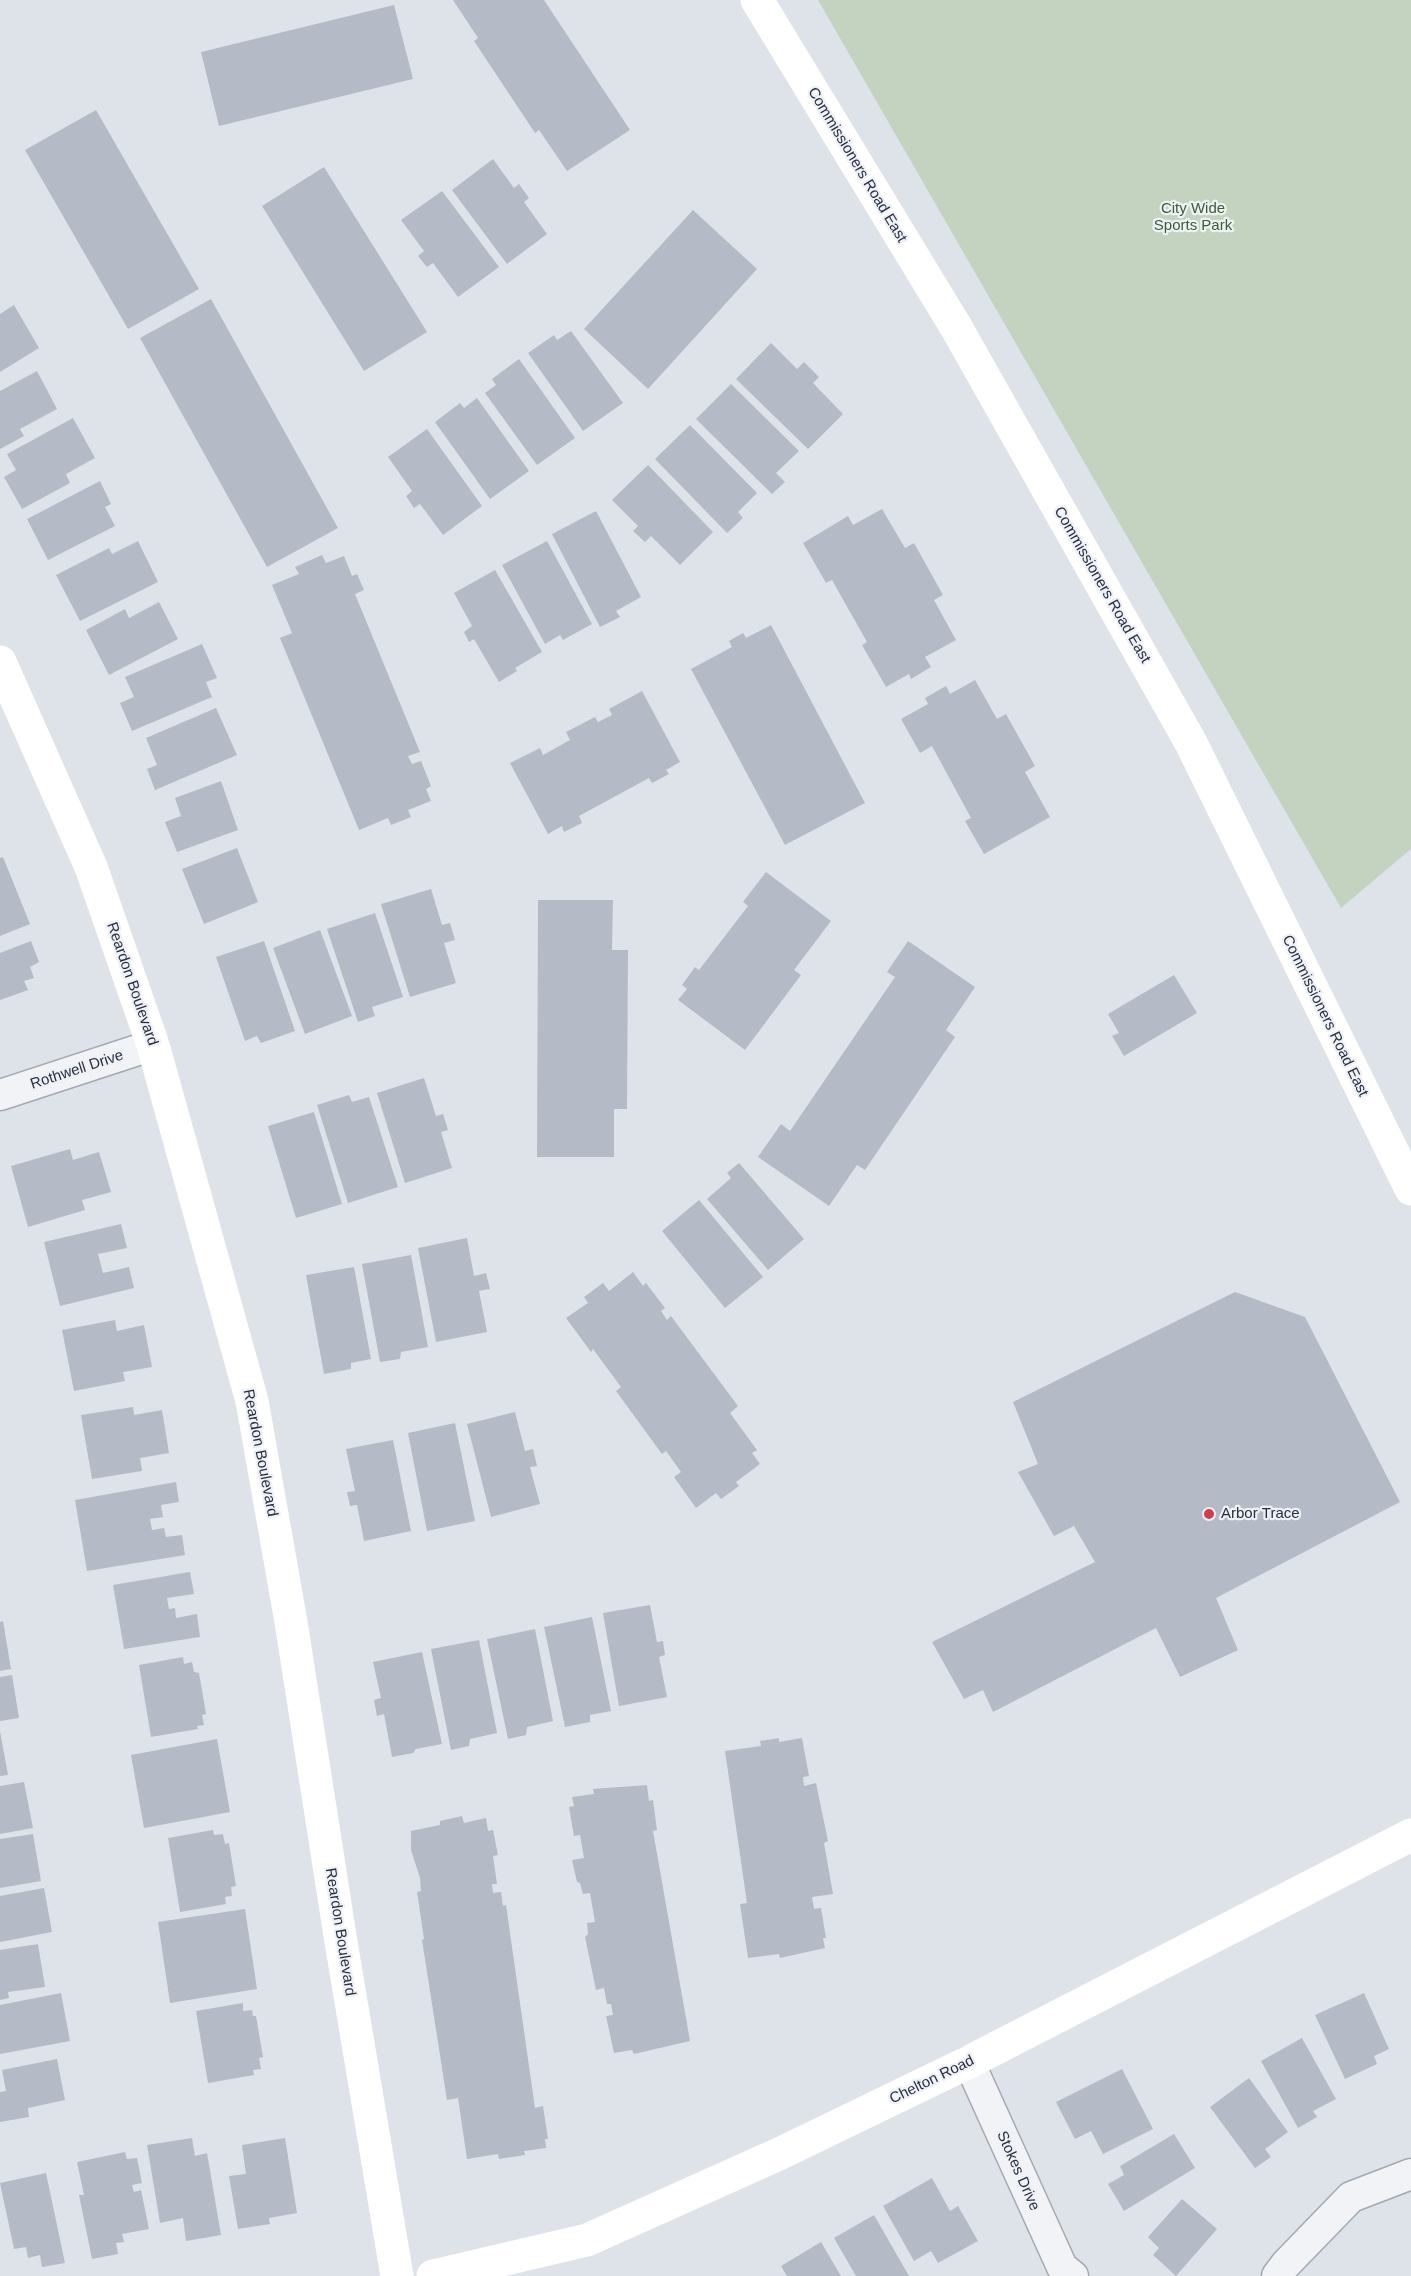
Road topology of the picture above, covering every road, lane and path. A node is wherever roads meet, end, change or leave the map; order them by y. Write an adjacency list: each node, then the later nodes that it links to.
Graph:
1 (757, 0): 5 (street, Commissioners Road East)
2 (0, 662): 3 (street, Reardon Boulevard)
3 (153, 1046): 4 (street, Rothwell Drive); 10 (street, Reardon Boulevard)
4 (0, 1095)
5 (1411, 1189)
6 (1411, 1835): 7 (street, Chelton Road)
7 (969, 2062): 9 (street, Stokes Drive); 11 (street, Chelton Road)
8 (1411, 2174): 12 (street)
9 (1062, 2273)
10 (397, 2276)
11 (433, 2276)
12 (1277, 2276)

